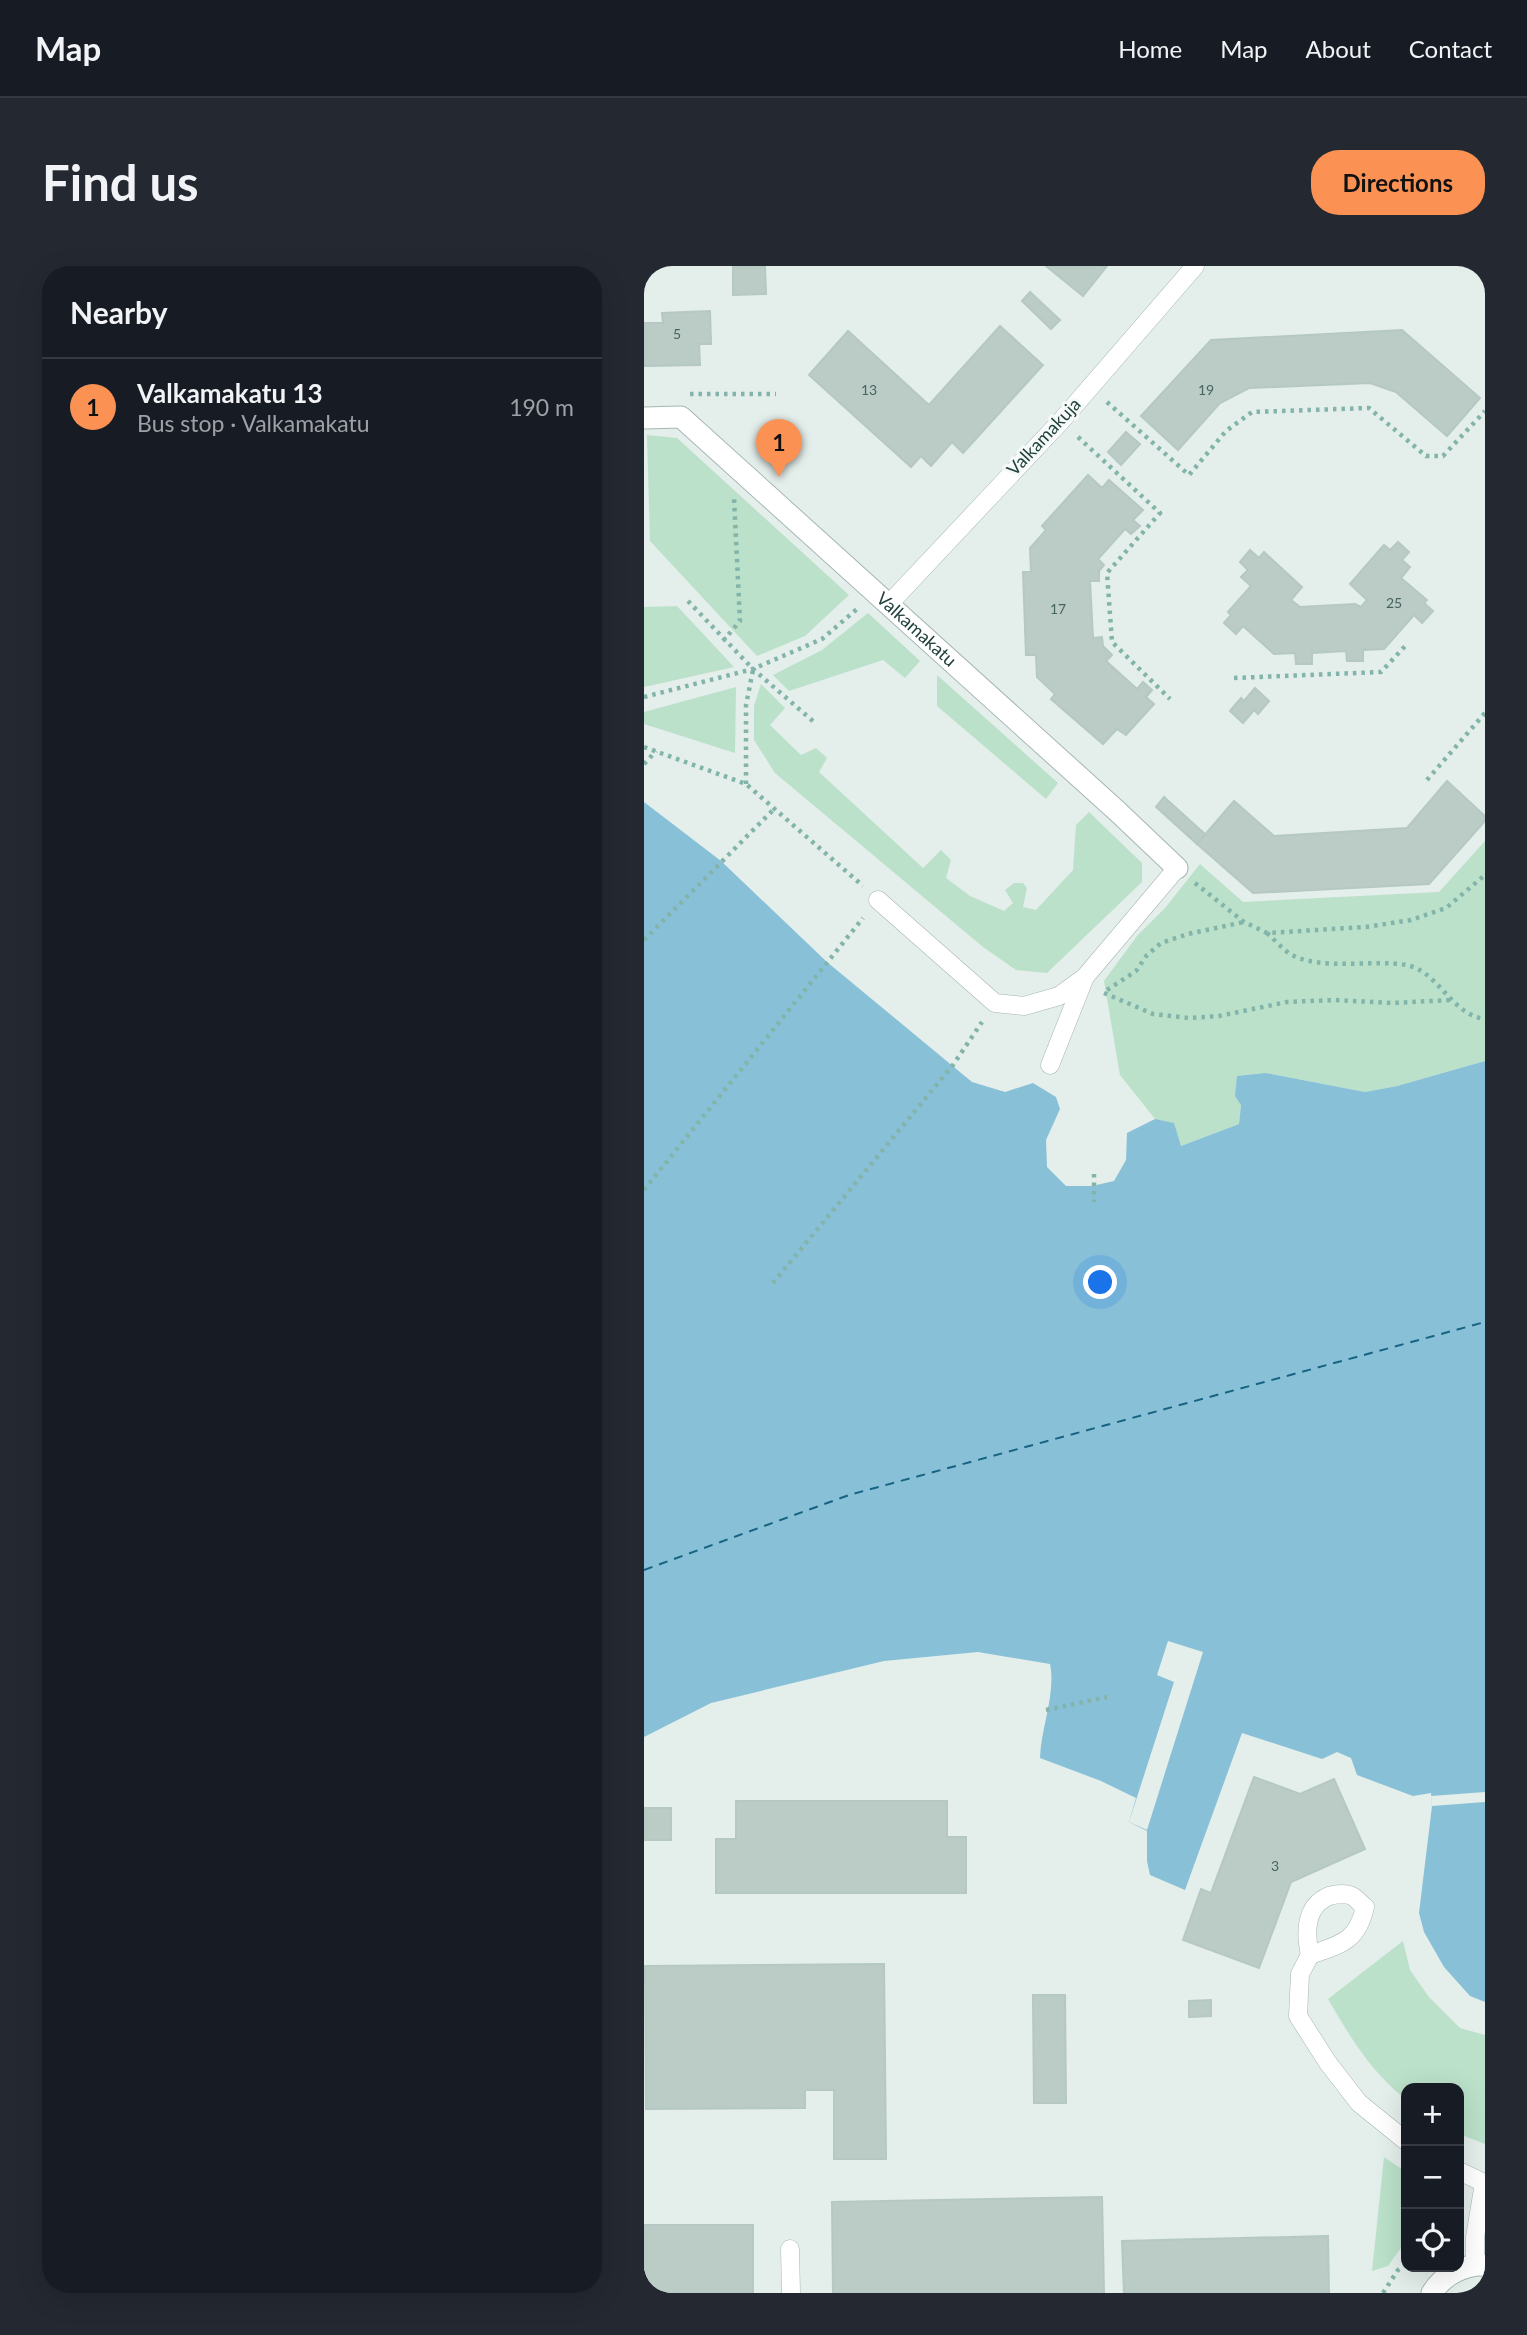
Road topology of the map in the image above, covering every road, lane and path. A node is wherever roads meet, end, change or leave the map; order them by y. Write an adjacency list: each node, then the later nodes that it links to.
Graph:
1 (1195, 266): 2 (lane, Valkamakuja)
2 (1091, 387): 5 (path); 7 (lane, Valkamakuja)
3 (687, 394): 4 (path)
4 (776, 394)
5 (1485, 411)
6 (644, 418): 8 (street, Valkamakatu)
7 (1061, 421): 9 (lane, Valkamakuja); 16 (path)
8 (732, 463): 9 (street, Valkamakatu); 11 (path)
9 (882, 598): 13 (path); 25 (street, Valkamakatu)
10 (688, 601): 11 (path)
11 (723, 641): 13 (path)
12 (1407, 644): 14 (path)
13 (753, 669): 15 (path); 18 (path); 23 (path)
14 (1234, 678)
15 (644, 696)
16 (1170, 699)
17 (1485, 713): 22 (path)
18 (814, 722)
19 (644, 747): 20 (path)
20 (657, 751): 21 (path); 23 (path)
21 (644, 764)
22 (1427, 780)
23 (746, 784): 24 (path)
24 (774, 808): 27 (path); 30 (path)
25 (1177, 868): 28 (path); 31 (lane)
26 (1485, 875): 29 (path)
27 (878, 900): 33 (lane); 37 (path)
28 (1244, 922): 29 (path); 32 (path)
29 (1267, 933): 32 (path)
30 (644, 940)
31 (1085, 977): 33 (lane); 35 (lane)
32 (1451, 1000): 34 (path)
33 (995, 1003): 39 (path)
34 (1485, 1019)
35 (1050, 1065)
36 (1094, 1174): 38 (path)
37 (644, 1190)
38 (1094, 1202)
39 (772, 1283)
40 (1107, 1697): 41 (path)
41 (1046, 1710)
42 (1310, 1955): 43 (lane)
43 (1401, 2137)
44 (1464, 2173): 46 (lane)
45 (790, 2249): 48 (lane)
46 (1480, 2265): 50 (street)
47 (1401, 2268): 49 (path)
48 (791, 2293)
49 (1383, 2293)
50 (1432, 2293)

